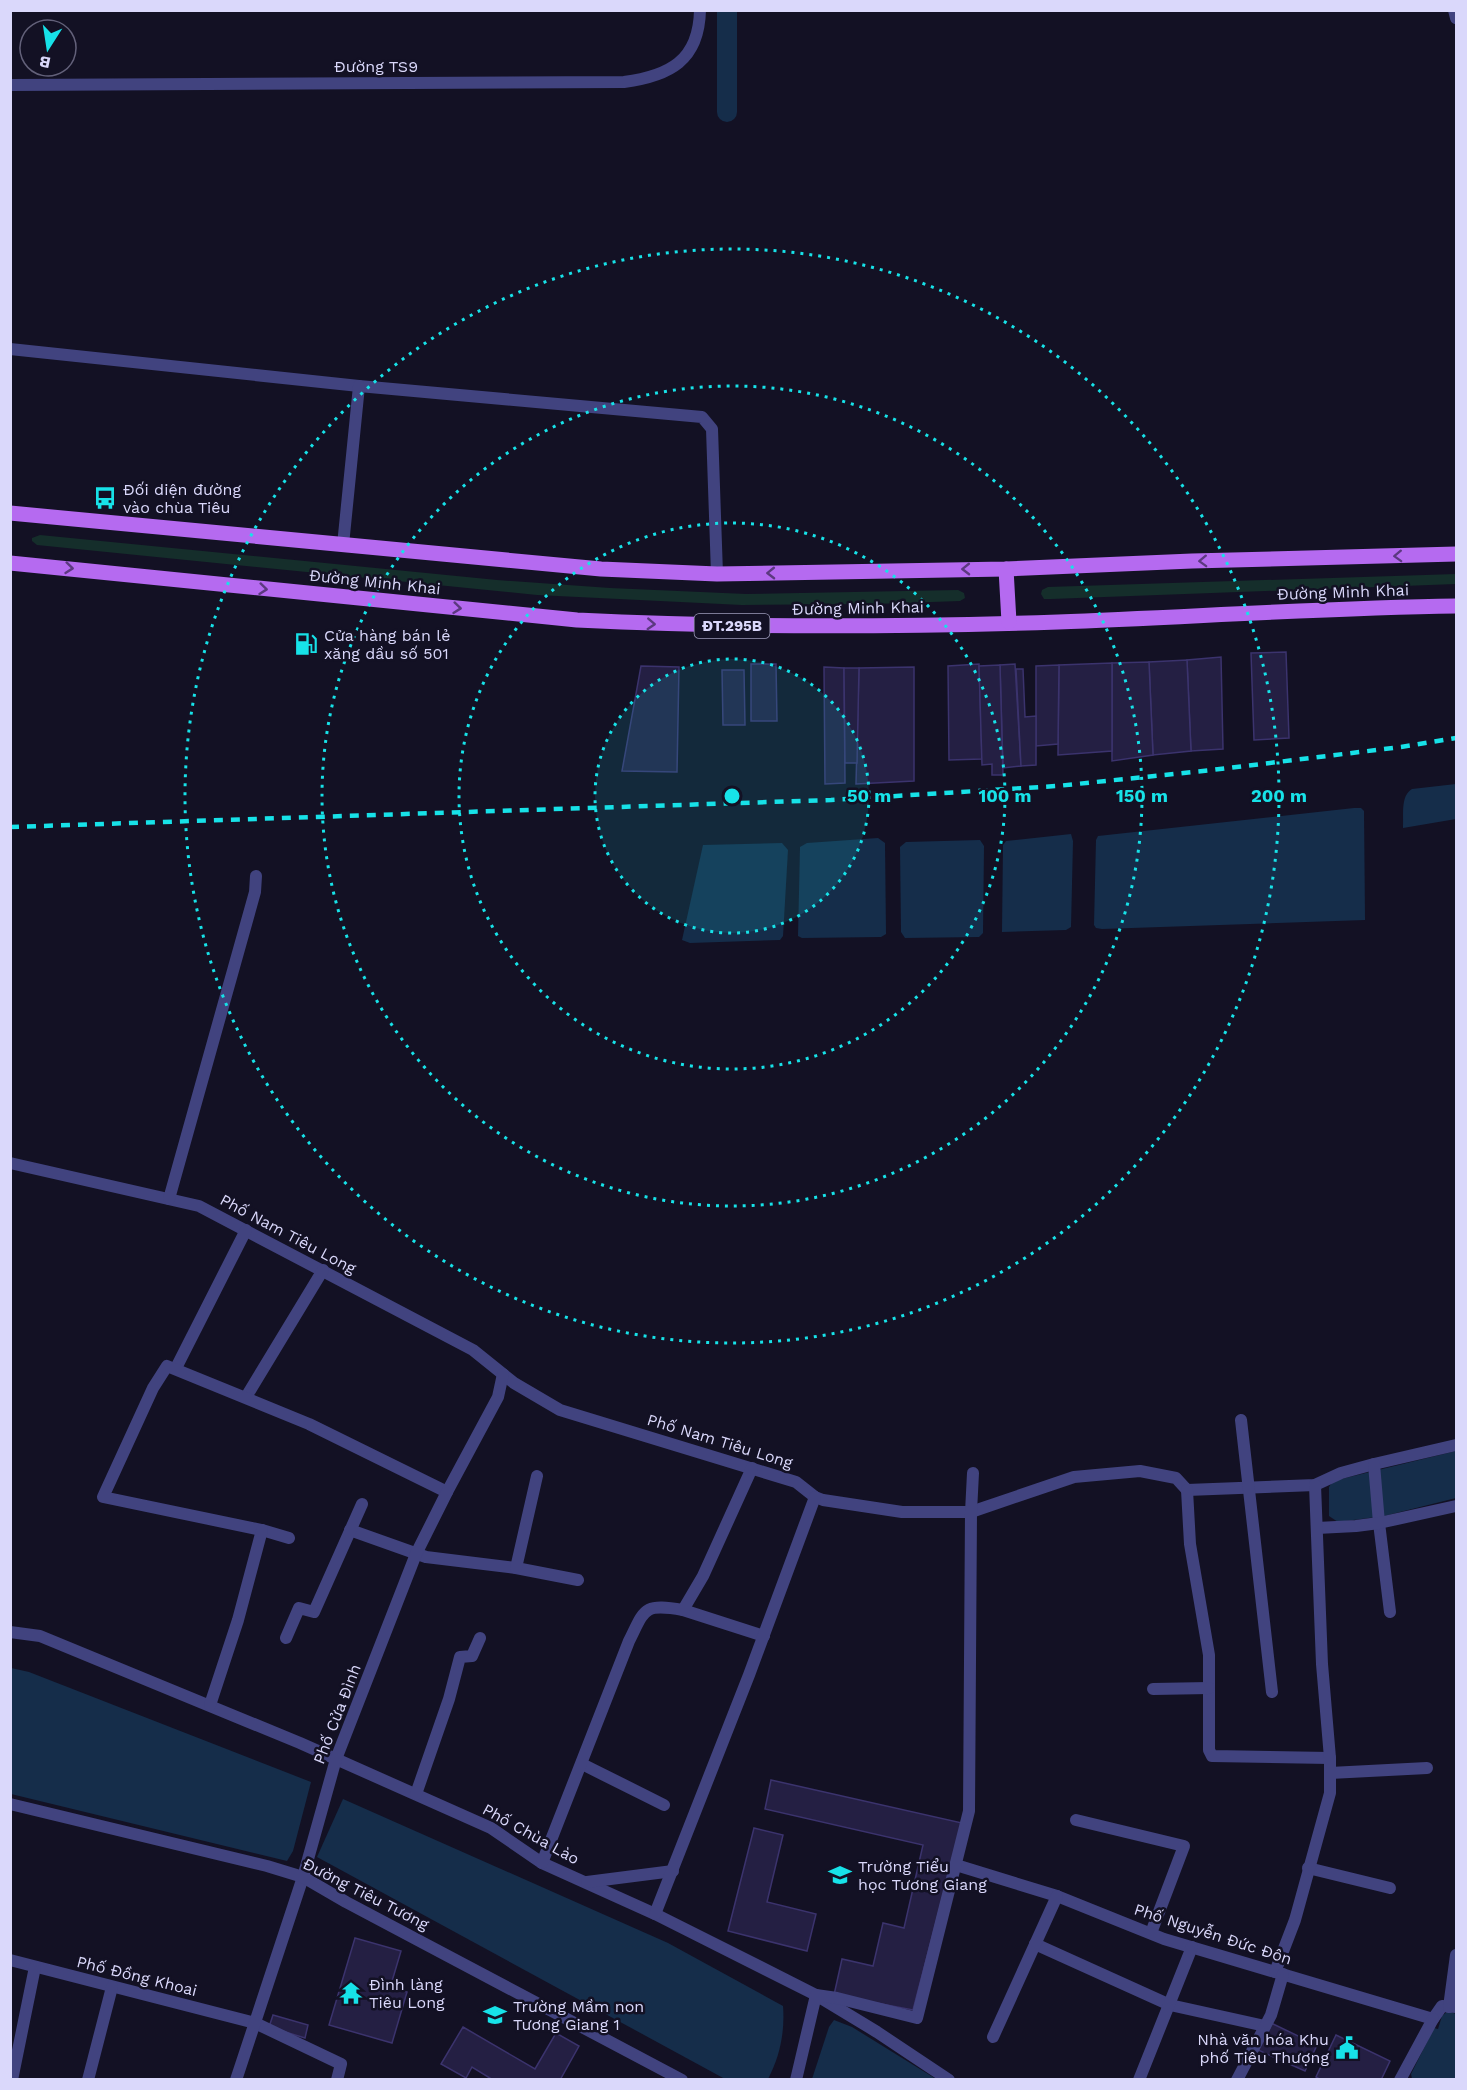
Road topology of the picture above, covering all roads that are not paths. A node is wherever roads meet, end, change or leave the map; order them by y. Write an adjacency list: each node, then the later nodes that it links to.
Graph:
1 (700, 10): 4 (street, Đường TS9)
2 (1454, 10): 3 (street)
3 (1456, 18)
4 (10, 85)
5 (10, 349): 6 (street)
6 (359, 386): 8 (street); 12 (street)
7 (10, 513): 8 (main road, Đường Minh Khai)
8 (343, 545): 12 (main road, Đường Minh Khai)
9 (1456, 554): 11 (main road, Đường Minh Khai, one-way to 11)
10 (10, 563): 14 (main road, Đường Minh Khai / ĐT.295B, one-way to 14)
11 (1006, 569): 12 (main road, Đường Minh Khai, one-way to 12); 14 (main road)
12 (717, 574)
13 (1456, 606): 14 (main road, Đường Minh Khai / ĐT.295B)
14 (1009, 622)
15 (256, 876): 17 (street)
16 (10, 1163): 17 (street, Phố Nam Tiêu Long)
17 (169, 1199): 18 (street, Phố Nam Tiêu Long)
18 (246, 1230): 19 (street, Phố Nam Tiêu Long); 20 (street)
19 (323, 1270): 21 (street, Phố Nam Tiêu Long); 22 (street)
20 (176, 1368): 22 (street); 39 (street)
21 (503, 1374): 26 (street, Phố Nam Tiêu Long); 32 (street, Phố Cửa Đình)
22 (246, 1397): 32 (street)
23 (1241, 1420): 30 (street)
24 (1456, 1445): 25 (street)
25 (1374, 1467): 29 (street); 37 (street)
26 (752, 1468): 33 (street, Phố Nam Tiêu Long); 45 (street)
27 (973, 1473): 36 (street)
28 (537, 1476): 43 (street)
29 (1316, 1485): 30 (street); 38 (street)
30 (1249, 1488): 31 (street); 53 (street)
31 (1187, 1490): 36 (street, Phố Nam Tiêu Long); 51 (street)
32 (447, 1492): 42 (street, Phố Cửa Đình)
33 (815, 1497): 36 (street, Phố Nam Tiêu Long); 48 (street)
34 (362, 1503): 40 (street)
35 (1456, 1506): 37 (street)
36 (971, 1512): 65 (street)
37 (1379, 1523): 38 (street); 46 (street)
38 (1317, 1527): 55 (street)
39 (262, 1530): 41 (street); 54 (street)
40 (350, 1530): 42 (street); 49 (street)
41 (289, 1538)
42 (416, 1554): 43 (street); 56 (street, Phố Cửa Đình)
43 (516, 1568): 44 (street)
44 (578, 1581)
45 (683, 1610): 48 (street); 57 (street)
46 (1390, 1612)
47 (10, 1632): 54 (street, Phố Chùa Lào)
48 (764, 1636): 67 (street)
49 (286, 1638)
50 (480, 1638): 60 (street)
51 (1209, 1688): 52 (street); 55 (street)
52 (1153, 1689)
53 (1272, 1692)
54 (210, 1705): 56 (street, Phố Chùa Lào)
55 (1330, 1758): 59 (street)
56 (336, 1759): 60 (street, Phố Chùa Lào); 68 (street, Phố Cửa Đình)
57 (582, 1764): 62 (street); 64 (street)
58 (1427, 1768): 59 (street)
59 (1330, 1773): 66 (street)
60 (416, 1794): 64 (street, Phố Chùa Lào)
61 (10, 1804): 68 (street, Đường Tiêu Tương)
62 (664, 1805)
63 (1076, 1820): 73 (street)
64 (542, 1863): 69 (street, Phố Chùa Lào)
65 (956, 1865): 71 (street, Phố Nguyễn Đức Đôn); 81 (street)
66 (1308, 1868): 70 (street); 79 (street)
67 (673, 1871): 69 (street); 72 (street)
68 (303, 1877): 85 (street, Phố Cửa Đình); 92 (street, Đường Tiêu Tương)
69 (586, 1882): 72 (street, Phố Chùa Lào)
70 (1390, 1888)
71 (1056, 1896): 73 (street, Phố Nguyễn Đức Đôn); 74 (street)
72 (655, 1914): 81 (street, Phố Chùa Lào)
73 (1151, 1933): 75 (street, Phố Nguyễn Đức Đôn)
74 (1035, 1944): 82 (street); 87 (street)
75 (1192, 1947): 79 (street, Phố Nguyễn Đức Đôn); 82 (street)
76 (1456, 1955): 83 (street)
77 (10, 1960): 78 (street, Phố Đồng Khoai)
78 (35, 1967): 80 (street, Phố Đồng Khoai); 88 (street)
79 (1279, 1973): 84 (street, Phố Nguyễn Đức Đôn); 86 (street)
80 (112, 1987): 85 (street, Phố Đồng Khoai); 89 (street)
81 (816, 1995): 93 (street); 94 (street, Phố Chùa Lào)
82 (1170, 2005): 86 (street); 95 (street)
83 (1453, 2007): 84 (street)
84 (1433, 2019): 97 (street)
85 (255, 2023): 90 (street, Phố Cửa Đình); 91 (street, Phố Đồng Khoai)
86 (1265, 2026): 96 (street)
87 (993, 2037)
88 (12, 2079)
89 (88, 2079)
90 (236, 2079)
91 (337, 2079)
92 (682, 2079)
93 (796, 2079)
94 (949, 2079)
95 (1139, 2079)
96 (1237, 2079)
97 (1400, 2079)

